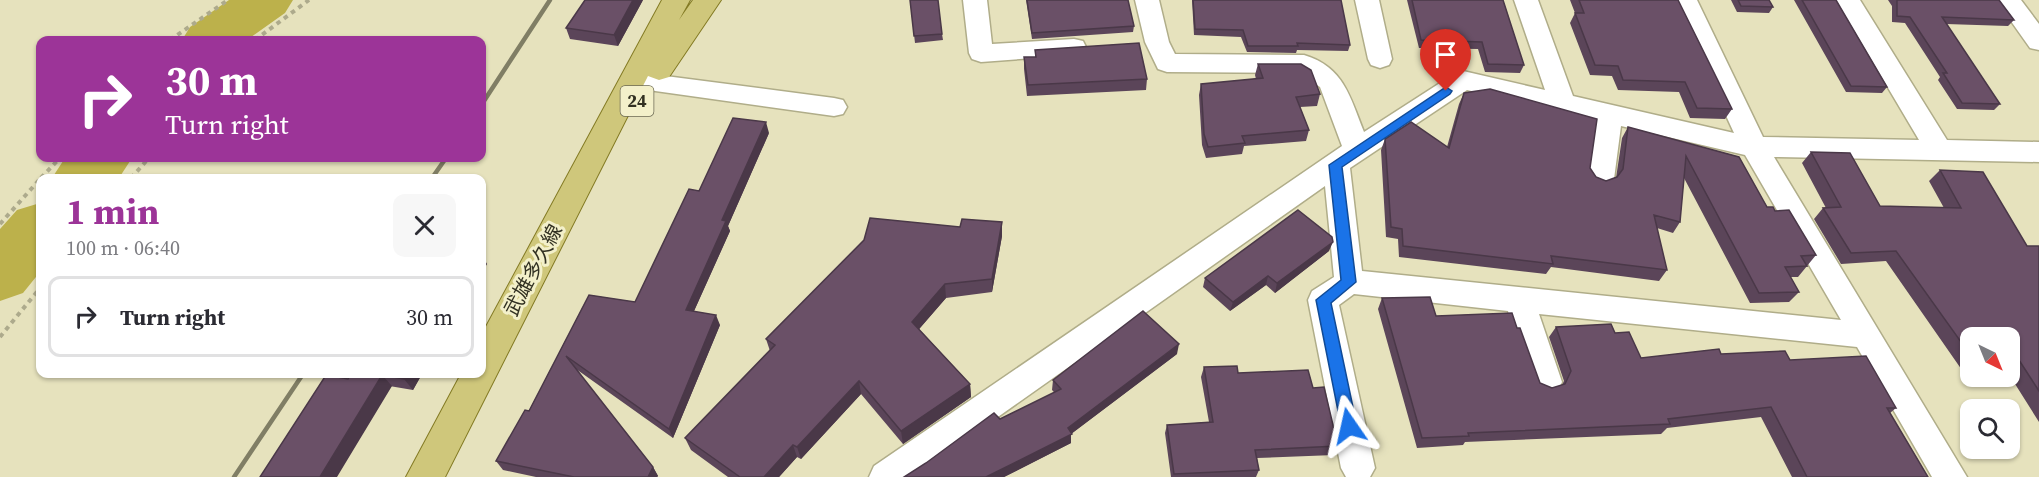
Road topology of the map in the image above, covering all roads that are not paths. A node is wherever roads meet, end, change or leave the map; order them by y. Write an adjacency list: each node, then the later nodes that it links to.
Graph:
1 (676, 0): 22 (main road, 武雄多久線 / 24)
2 (706, 0): 13 (main road, 武雄多久線 / 24)
3 (975, 0): 11 (street)
4 (1147, 0): 20 (street)
5 (1367, 0): 12 (street)
6 (1526, 0): 14 (street)
7 (1686, 0): 17 (street)
8 (1848, 0): 18 (street)
9 (2008, 0): 10 (street)
10 (2039, 42)
11 (1099, 46)
12 (1380, 59)
13 (650, 83): 15 (street); 22 (main road, 武雄多久線 / 24)
14 (1562, 102): 16 (street); 20 (street)
15 (834, 107)
16 (1610, 114): 17 (street); 21 (street)
17 (1754, 147): 18 (street); 25 (street)
18 (1940, 152): 19 (street)
19 (2039, 152)
20 (1346, 157): 23 (street); 31 (street)
21 (1600, 179)
22 (568, 203): 26 (main road, 武雄多久線 / 24)
23 (1349, 282): 24 (street); 29 (street)
24 (1520, 300): 25 (street); 28 (street)
25 (1864, 334): 32 (street)
26 (486, 360)
27 (477, 378): 30 (main road)
28 (1546, 382)
29 (1358, 468)
30 (425, 477)
31 (886, 477)
32 (1950, 477)

